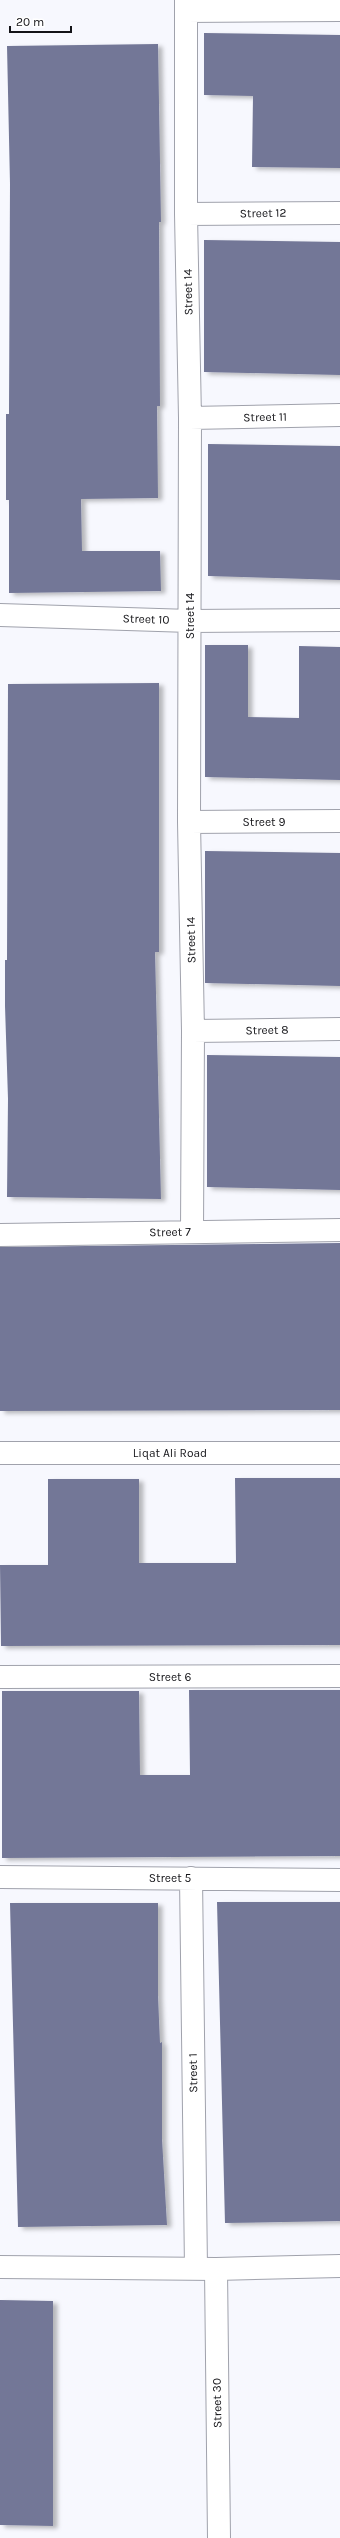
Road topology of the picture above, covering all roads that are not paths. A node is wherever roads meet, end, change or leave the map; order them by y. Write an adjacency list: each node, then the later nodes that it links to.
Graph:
1 (186, 5): 2 (street); 4 (street, Street 14)
2 (340, 10)
3 (340, 212): 4 (street, Street 12)
4 (186, 214): 6 (street, Street 14)
5 (340, 415): 6 (street, Street 11)
6 (190, 418): 9 (street, Street 14)
7 (0, 615): 9 (street, Street 10)
8 (340, 620): 9 (street, Street 10)
9 (190, 621): 11 (street, Street 14)
10 (340, 821): 11 (street, Street 9)
11 (189, 822): 13 (street, Street 14)
12 (340, 1029): 13 (street, Street 8)
13 (193, 1031): 15 (street, Street 14)
14 (340, 1230): 15 (street, Street 7)
15 (192, 1232): 16 (street, Street 7)
16 (0, 1235)
17 (0, 1453): 18 (street, Liqat Ali Road)
18 (340, 1453)
19 (340, 1676): 20 (street, Street 6)
20 (0, 1677)
21 (0, 1877): 22 (street, Street 5)
22 (191, 1878): 23 (street, Street 5); 26 (street, Street 1)
23 (340, 1880)
24 (340, 2266): 26 (street)
25 (0, 2267): 26 (street)
26 (206, 2268): 27 (street, Street 30)
27 (219, 2538)

